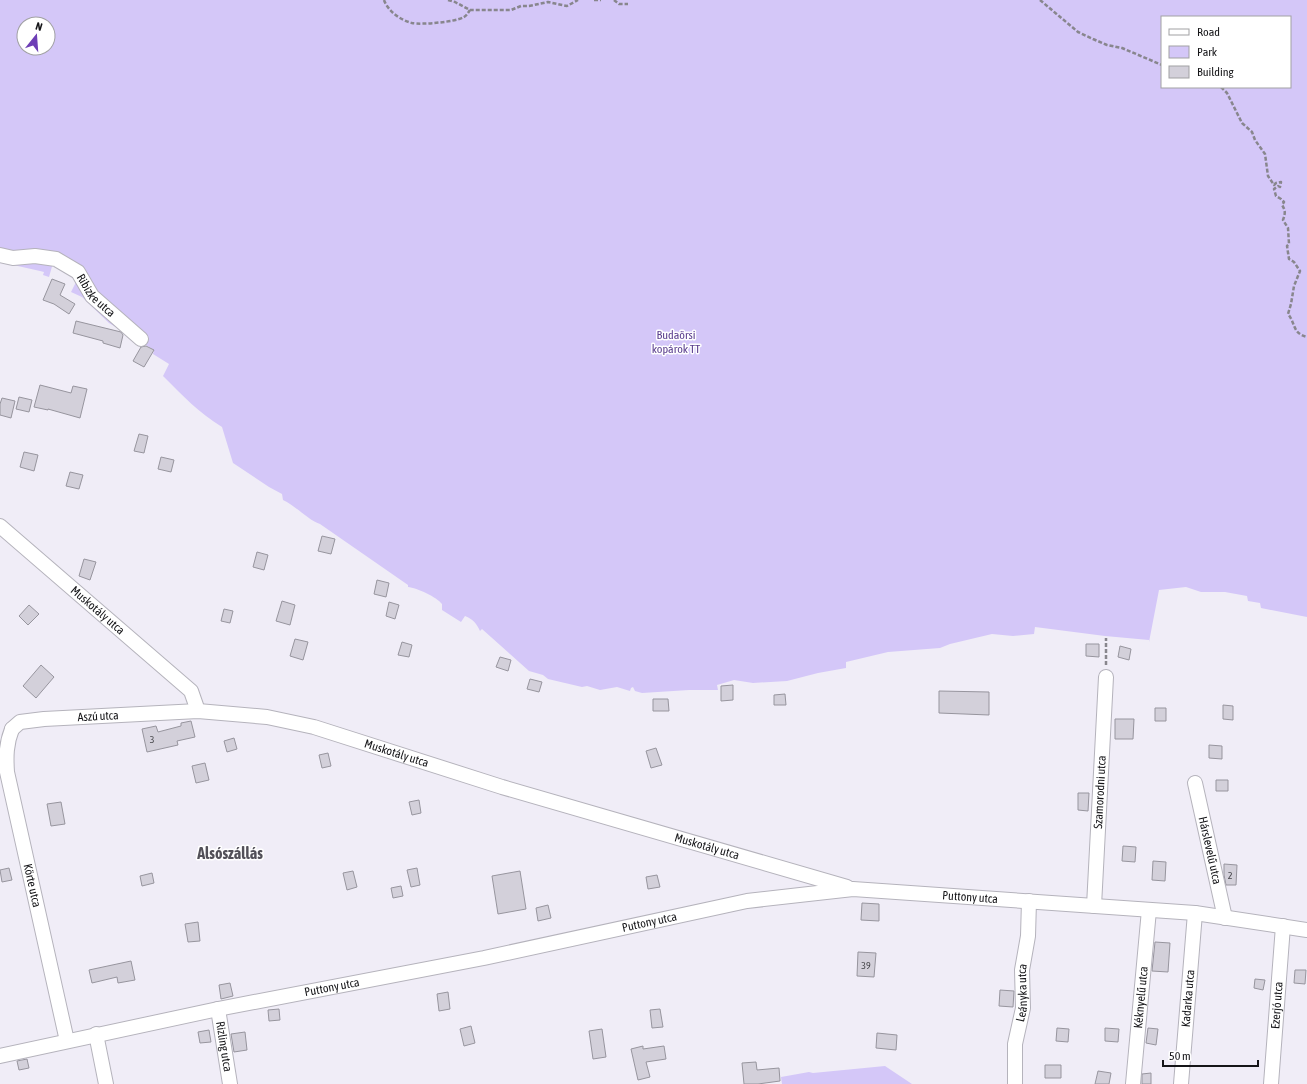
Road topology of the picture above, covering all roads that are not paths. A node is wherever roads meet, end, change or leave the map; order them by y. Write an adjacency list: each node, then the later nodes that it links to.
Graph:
1 (0, 255): 2 (street, Ribizke utca)
2 (141, 339)
3 (0, 526): 5 (street, Muskotály utca)
4 (1106, 677): 10 (street, Szamorodni utca)
5 (198, 711): 6 (street, Aszú utca); 8 (street, Muskotály utca)
6 (6, 728): 18 (street, Körte utca)
7 (1195, 784): 13 (street, Hárslevelű utca)
8 (853, 889): 9 (street, Puttony utca); 16 (street, Puttony utca)
9 (1029, 902): 10 (street, Puttony utca); 22 (street, Leányka utca)
10 (1094, 906): 11 (street, Puttony utca)
11 (1149, 910): 12 (street, Puttony utca); 23 (street, Kéknyelű utca)
12 (1195, 913): 13 (street, Puttony utca); 24 (street, Kadarka utca)
13 (1224, 918): 14 (street, Puttony utca)
14 (1282, 926): 15 (street, Puttony utca); 25 (street, Ezerjó utca)
15 (1307, 930)
16 (218, 1009): 17 (street, Puttony utca); 21 (street, Rizling utca)
17 (96, 1034): 18 (street, Puttony utca); 20 (street)
18 (67, 1041): 19 (street, Puttony utca)
19 (0, 1056)
20 (106, 1084)
21 (230, 1084)
22 (1015, 1084)
23 (1133, 1084)
24 (1181, 1084)
25 (1271, 1084)

